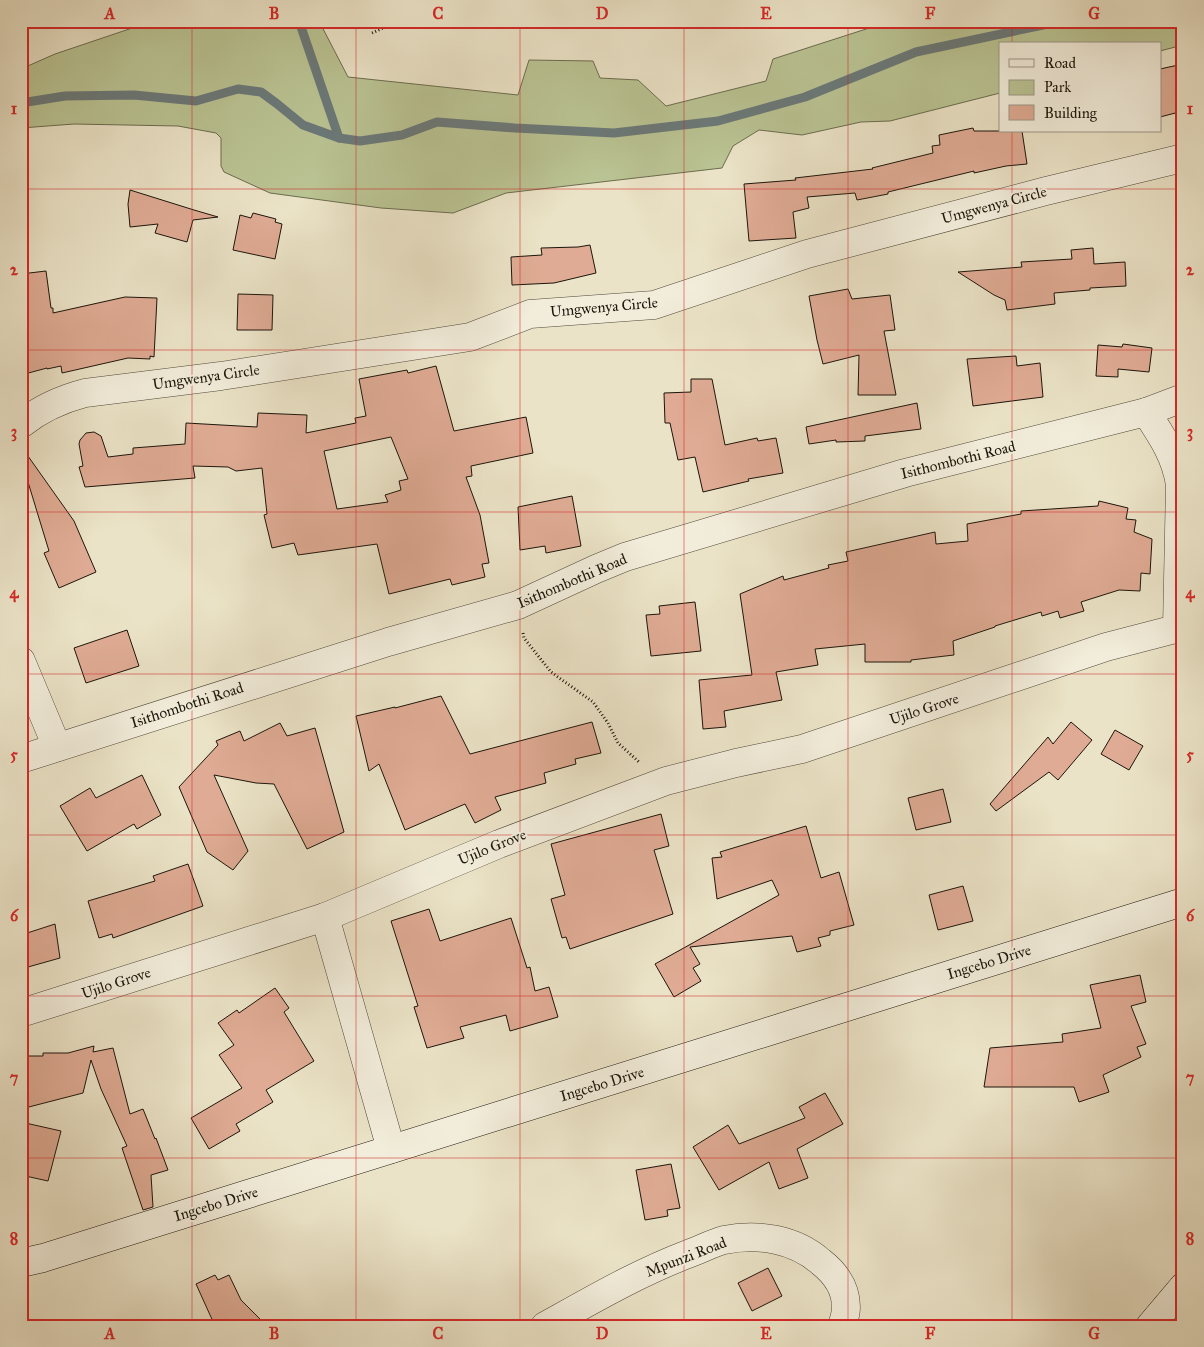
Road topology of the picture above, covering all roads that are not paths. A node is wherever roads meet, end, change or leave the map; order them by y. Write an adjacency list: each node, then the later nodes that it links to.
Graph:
1 (1183, 158): 4 (street, Umgwenya Circle)
2 (1183, 398): 3 (street, Isithombothi Road)
3 (1146, 412): 5 (street); 7 (street, Isithombothi Road)
4 (21, 424)
5 (1180, 627): 10 (street, Ujilo Grove)
6 (21, 661): 7 (street)
7 (57, 747): 8 (street, Isithombothi Road)
8 (21, 759)
9 (1183, 902): 12 (street, Ingcebo Drive)
10 (325, 917): 11 (street, Ujilo Grove); 12 (street)
11 (21, 1013)
12 (391, 1149): 13 (street, Ingcebo Drive)
13 (21, 1263)
14 (1183, 1287): 17 (street)
15 (545, 1326): 16 (street, Mpunzi Road)
16 (842, 1326)
17 (1150, 1326)

